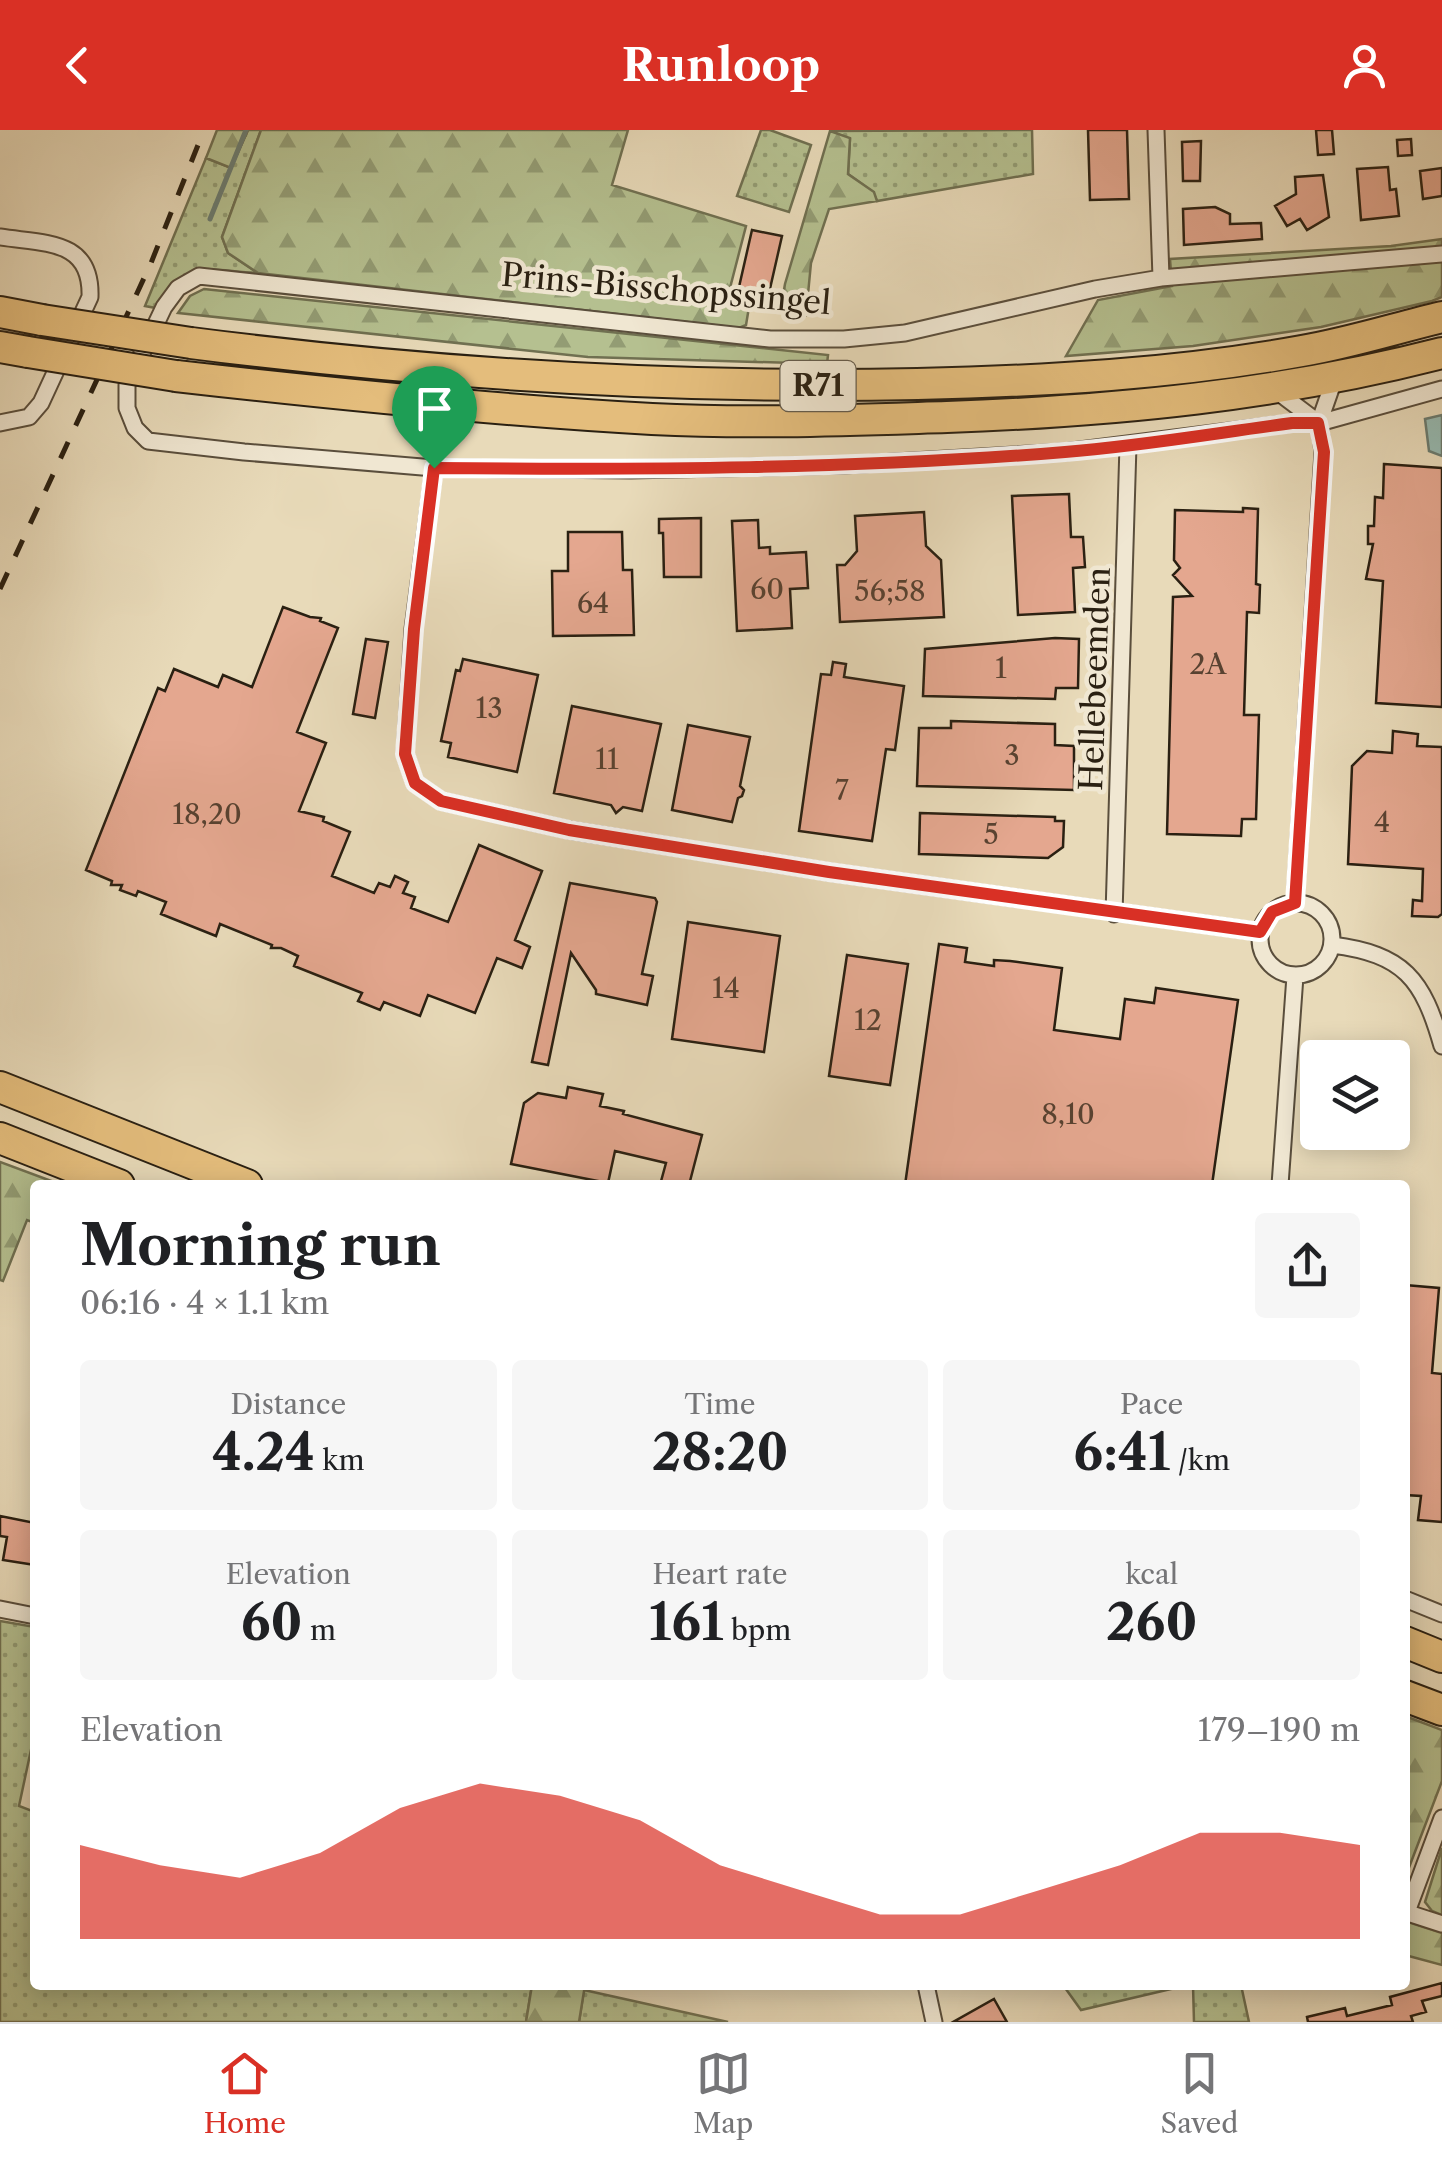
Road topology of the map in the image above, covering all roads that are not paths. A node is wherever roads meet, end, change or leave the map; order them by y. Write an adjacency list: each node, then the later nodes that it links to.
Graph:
1 (1156, 130): 4 (street)
2 (0, 236): 13 (street)
3 (1442, 254): 4 (street, Prins-Bisschopssingel)
4 (1161, 278): 15 (street, Prins-Bisschopssingel)
5 (0, 312): 6 (highway, R71, bridge)
6 (1442, 317)
7 (14, 350): 10 (highway, R71, bridge)
8 (1442, 353): 9 (highway, R71)
9 (1334, 380): 10 (highway, R71); 12 (street)
10 (1274, 389): 12 (street)
11 (1442, 389): 12 (street, Prins-Bisschopssingel)
12 (1318, 423): 14 (street, Prins-Bisschopssingel); 16 (street)
13 (0, 424)
14 (1128, 445): 15 (street, Prins-Bisschopssingel); 17 (street, Hellebeemden)
15 (434, 468): 17 (street)
16 (1295, 903): 18 (street); 19 (street)
17 (1114, 914): 18 (street)
18 (1260, 932): 20 (street)
19 (1332, 945): 20 (street); 21 (street)
20 (1295, 976): 26 (street)
21 (1442, 1046)
22 (0, 1088): 25 (highway)
23 (0, 1138): 24 (highway)
24 (106, 1180)
25 (234, 1180)
26 (1280, 1180)
27 (1410, 1601): 29 (street)
28 (0, 1609): 30 (street)
29 (1442, 1614)
30 (30, 1615)
31 (1410, 1644): 32 (highway)
32 (1442, 1656)
33 (1410, 1698): 34 (highway)
34 (1442, 1710)
35 (1442, 1818): 36 (street)
36 (1410, 1902)
37 (1410, 1913): 38 (street)
38 (1442, 1924)
39 (927, 1990): 40 (street)
40 (934, 2022)

